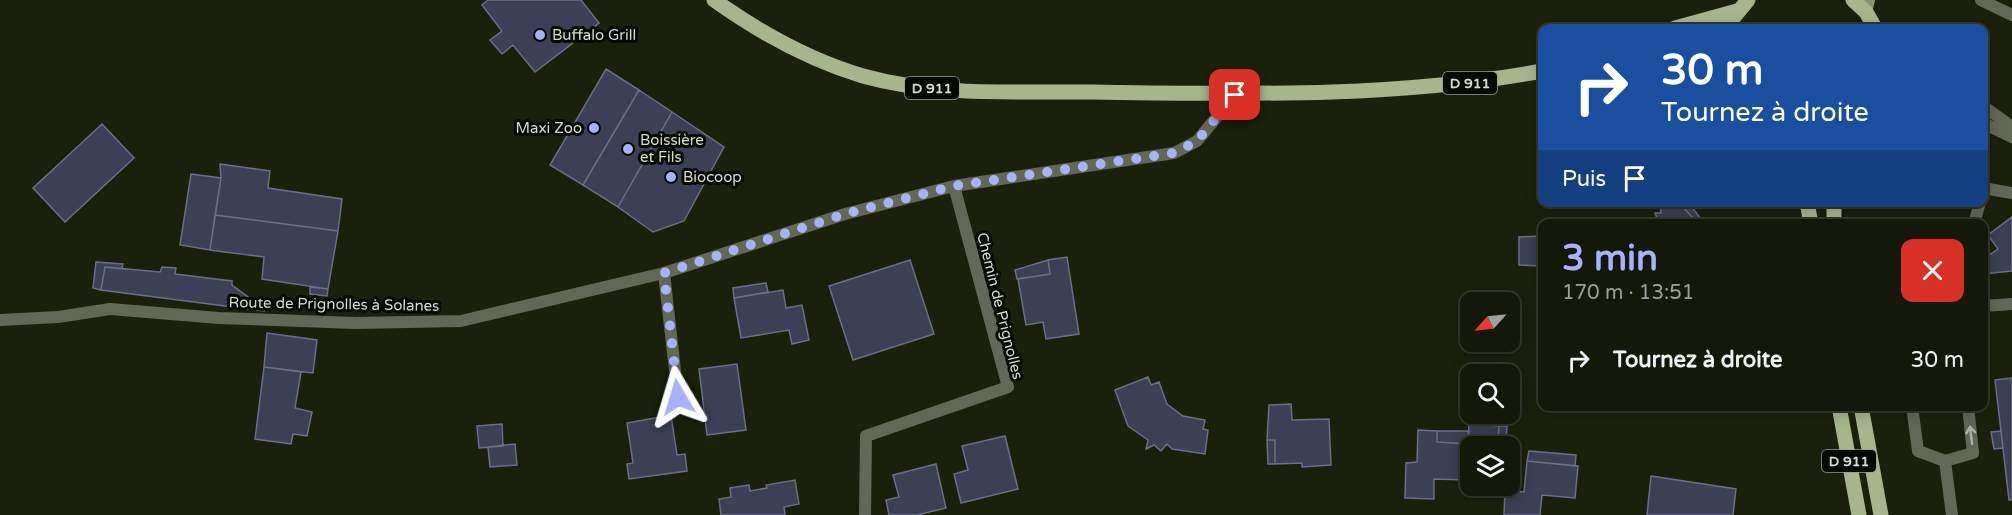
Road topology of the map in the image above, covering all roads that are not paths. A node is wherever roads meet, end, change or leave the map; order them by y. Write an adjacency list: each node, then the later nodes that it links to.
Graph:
1 (714, 0): 11 (main road, D 911)
2 (1853, 0): 5 (main road)
3 (1981, 0): 6 (street)
4 (1742, 5): 7 (main road); 8 (main road)
5 (1867, 6): 9 (main road)
6 (2012, 15)
7 (1687, 24)
8 (1728, 24)
9 (1874, 24)
10 (1538, 72): 11 (main road, D 911)
11 (1235, 95): 16 (street, Route de Prignolles à Solanes)
12 (1988, 110): 14 (street)
13 (1988, 125): 15 (street)
14 (2012, 127)
15 (2012, 137)
16 (954, 186): 19 (street, Route de Prignolles à Solanes); 29 (street, Chemin de Prignolles)
17 (1988, 189): 18 (street)
18 (2012, 193)
19 (664, 273): 22 (street, Route de Prignolles à Solanes); 23 (street)
20 (2012, 304): 21 (street)
21 (1988, 306)
22 (0, 320)
23 (678, 397)
24 (1840, 411): 30 (main road, D 911)
25 (1862, 411): 31 (main road, D 911)
26 (1913, 411): 28 (street)
27 (1969, 411): 28 (street, one-way to 27)
28 (1945, 461): 32 (street)
29 (865, 515)
30 (1859, 515)
31 (1881, 515)
32 (1952, 515)

